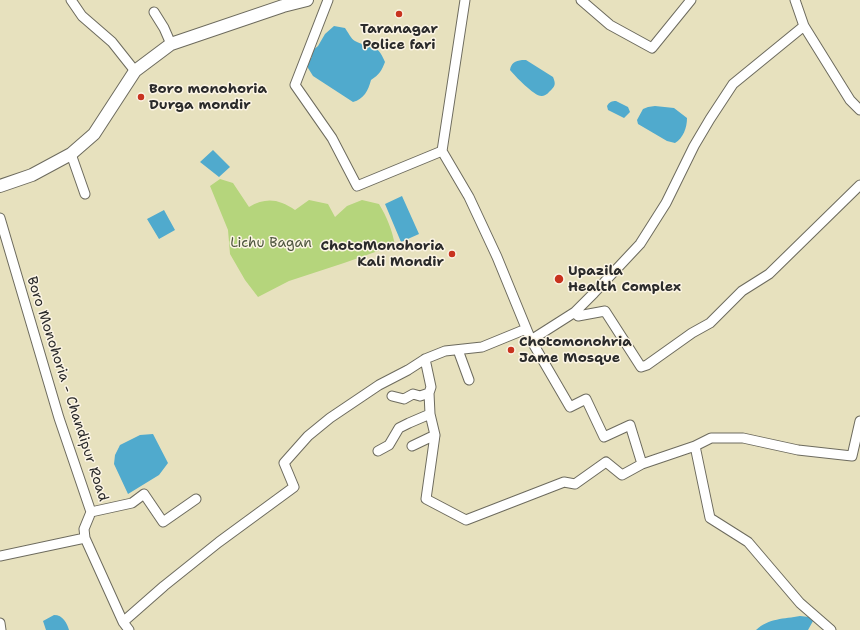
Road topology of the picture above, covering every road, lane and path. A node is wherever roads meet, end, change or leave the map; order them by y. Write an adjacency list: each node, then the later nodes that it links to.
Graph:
1 (71, 0): 12 (street)
2 (307, 0): 8 (main road)
3 (328, 0): 14 (street)
4 (466, 0): 14 (street)
5 (581, 0): 6 (street)
6 (691, 0)
7 (795, 0): 10 (street)
8 (282, 3): 11 (main road)
9 (154, 12): 11 (street)
10 (804, 26): 13 (street); 20 (street)
11 (171, 44): 12 (main road)
12 (135, 71): 15 (main road)
13 (860, 110)
14 (442, 151): 21 (street)
15 (71, 154): 17 (main road); 18 (street)
16 (860, 185): 20 (street)
17 (0, 186)
18 (85, 194)
19 (0, 218): 36 (street, Boro Monohoria - Chandipur Road)
20 (575, 312): 22 (street)
21 (526, 329): 22 (street); 23 (street)
22 (531, 340): 34 (street)
23 (458, 350): 24 (street); 25 (street)
24 (425, 359): 26 (street); 39 (street)
25 (469, 380)
26 (428, 393): 27 (street); 28 (street)
27 (392, 396)
28 (430, 414): 30 (street); 33 (street)
29 (860, 421): 32 (street)
30 (435, 435): 31 (street); 34 (street)
31 (412, 446)
32 (694, 446): 34 (street); 43 (street)
33 (378, 451)
34 (642, 464)
35 (196, 499): 36 (street)
36 (91, 512): 37 (street, Boro Monohoria - Chandipur Road)
37 (85, 538): 38 (street); 39 (street)
38 (0, 556)
39 (123, 622): 42 (street)
40 (0, 623): 41 (street)
41 (2, 630)
42 (129, 630)
43 (832, 630)

